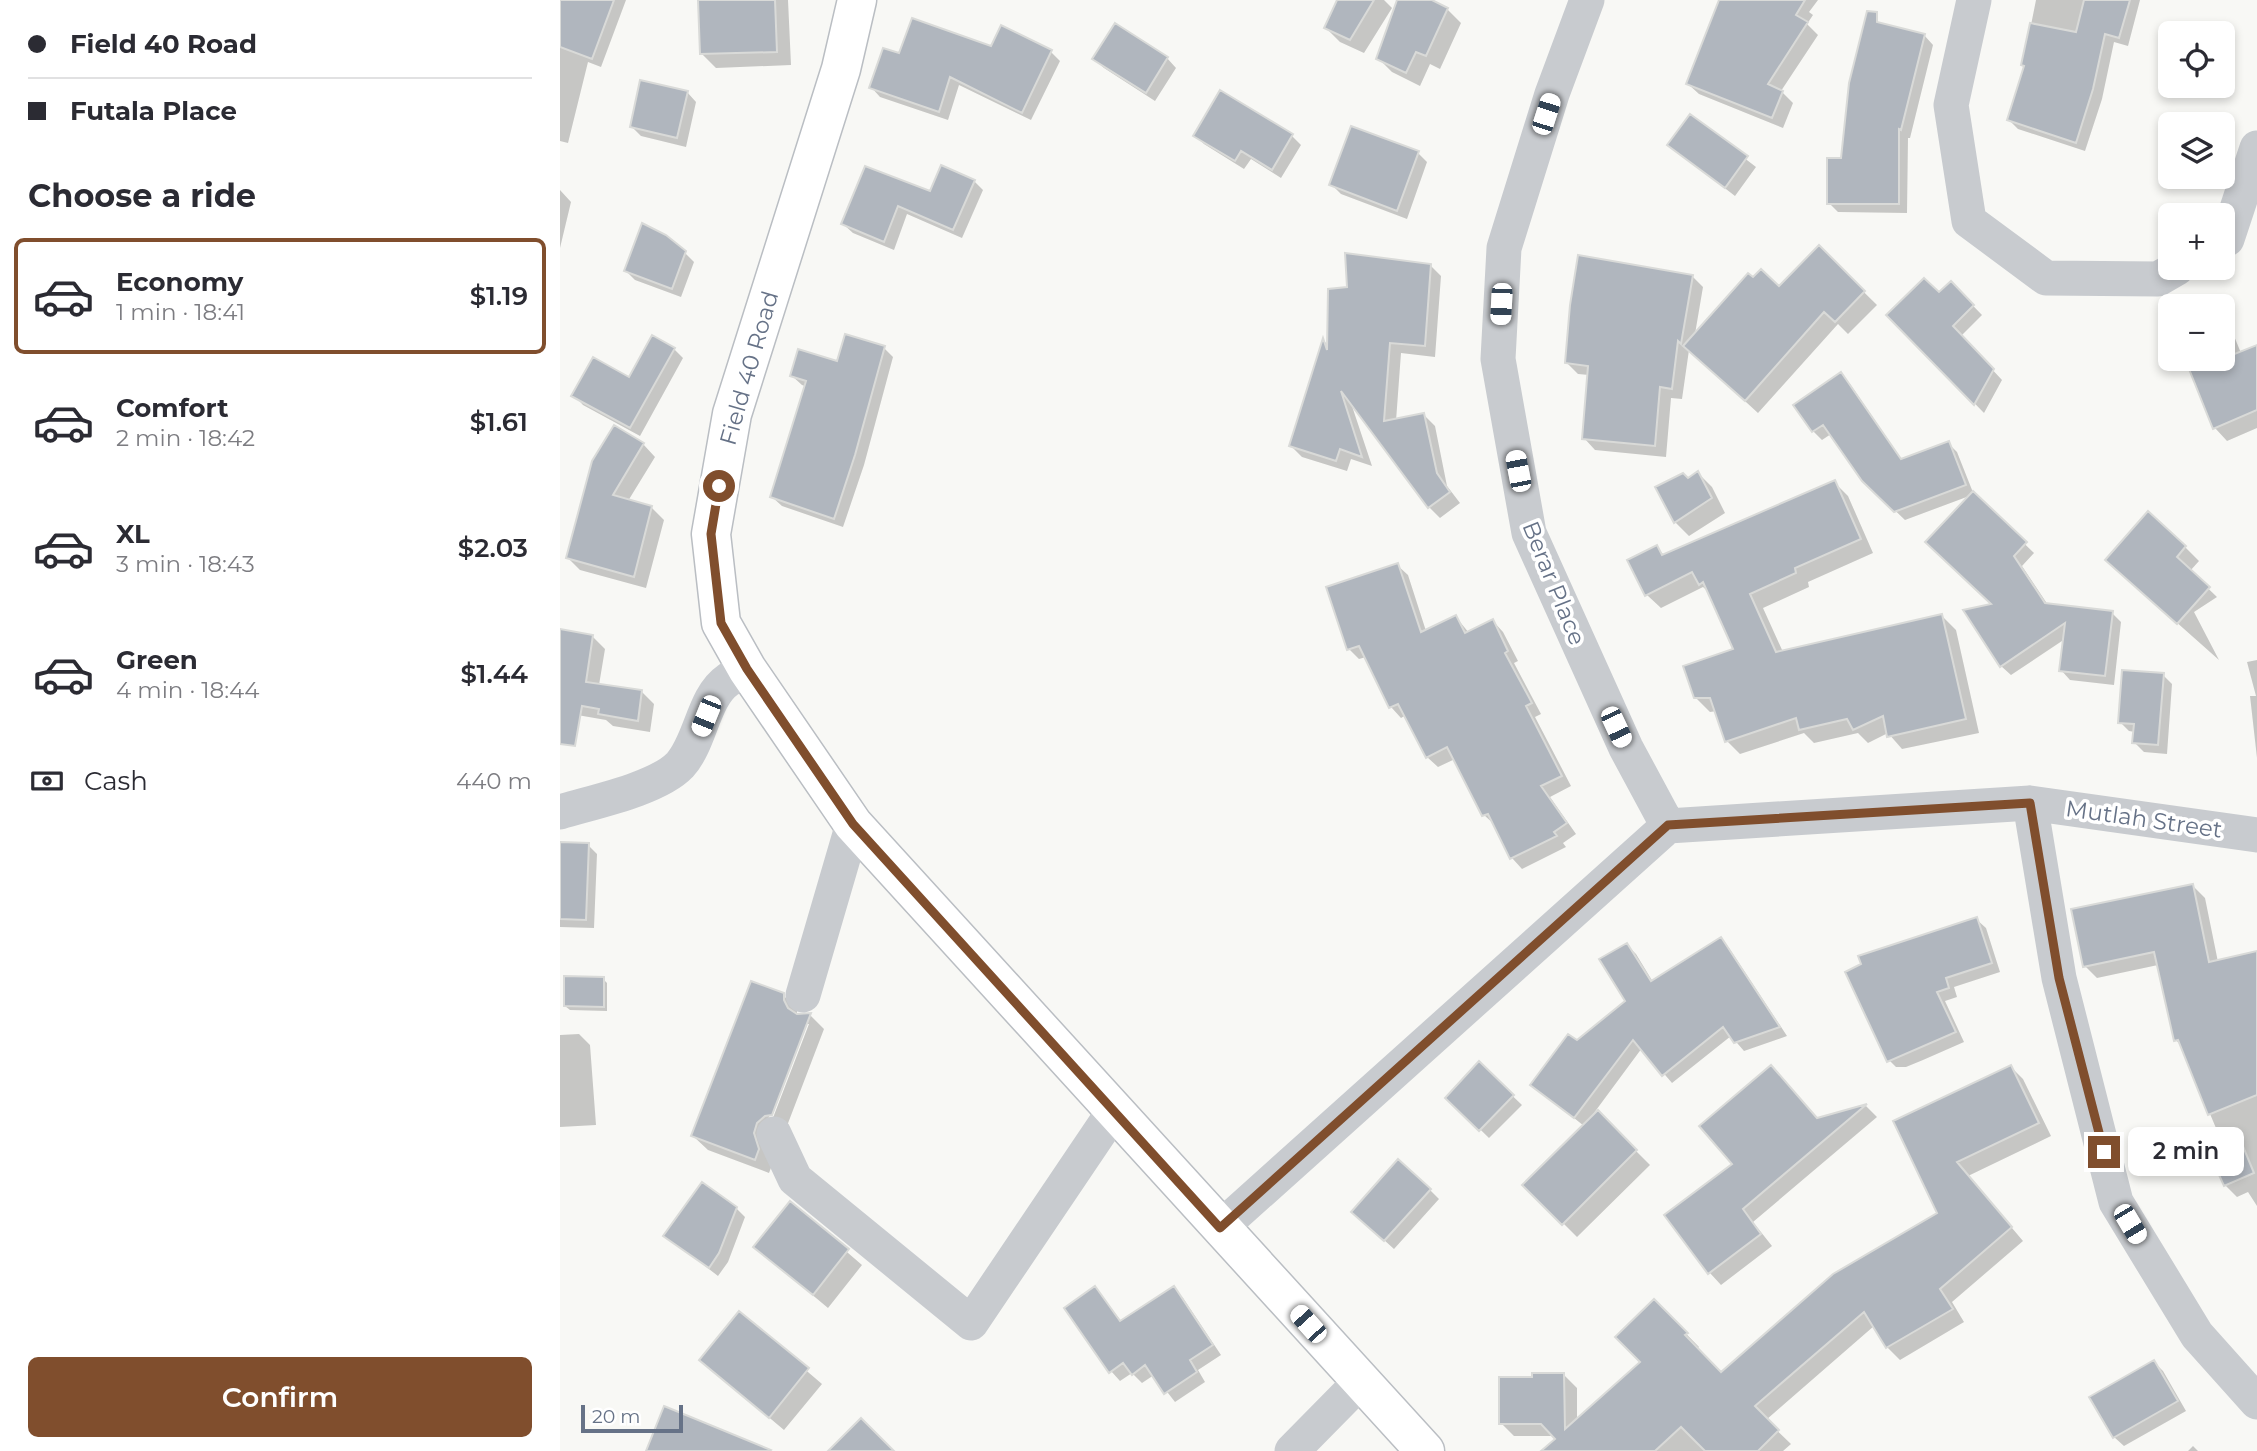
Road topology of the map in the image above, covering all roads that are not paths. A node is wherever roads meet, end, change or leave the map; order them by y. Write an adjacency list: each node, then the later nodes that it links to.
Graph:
1 (857, 0): 7 (street, Field 40 Road)
2 (1587, 0): 11 (street, Berar Place)
3 (1974, 0): 6 (street)
4 (2257, 148): 5 (street)
5 (2235, 215)
6 (2158, 279)
7 (747, 669): 9 (street); 10 (street, Field 40 Road)
8 (2030, 803): 11 (street, Mutlah Street); 12 (street, Mutlah Street); 18 (street)
9 (560, 812)
10 (853, 824): 13 (street); 14 (street, Field 40 Road)
11 (1668, 825): 16 (street)
12 (2257, 835)
13 (803, 995)
14 (1114, 1111): 15 (street); 16 (street, Field 40 Road)
15 (774, 1134)
16 (1220, 1228): 17 (street, Field 40 Road)
17 (1360, 1381): 19 (street); 20 (street, Field 40 Road)
18 (2257, 1402)
19 (1292, 1451)
20 (1425, 1451)

